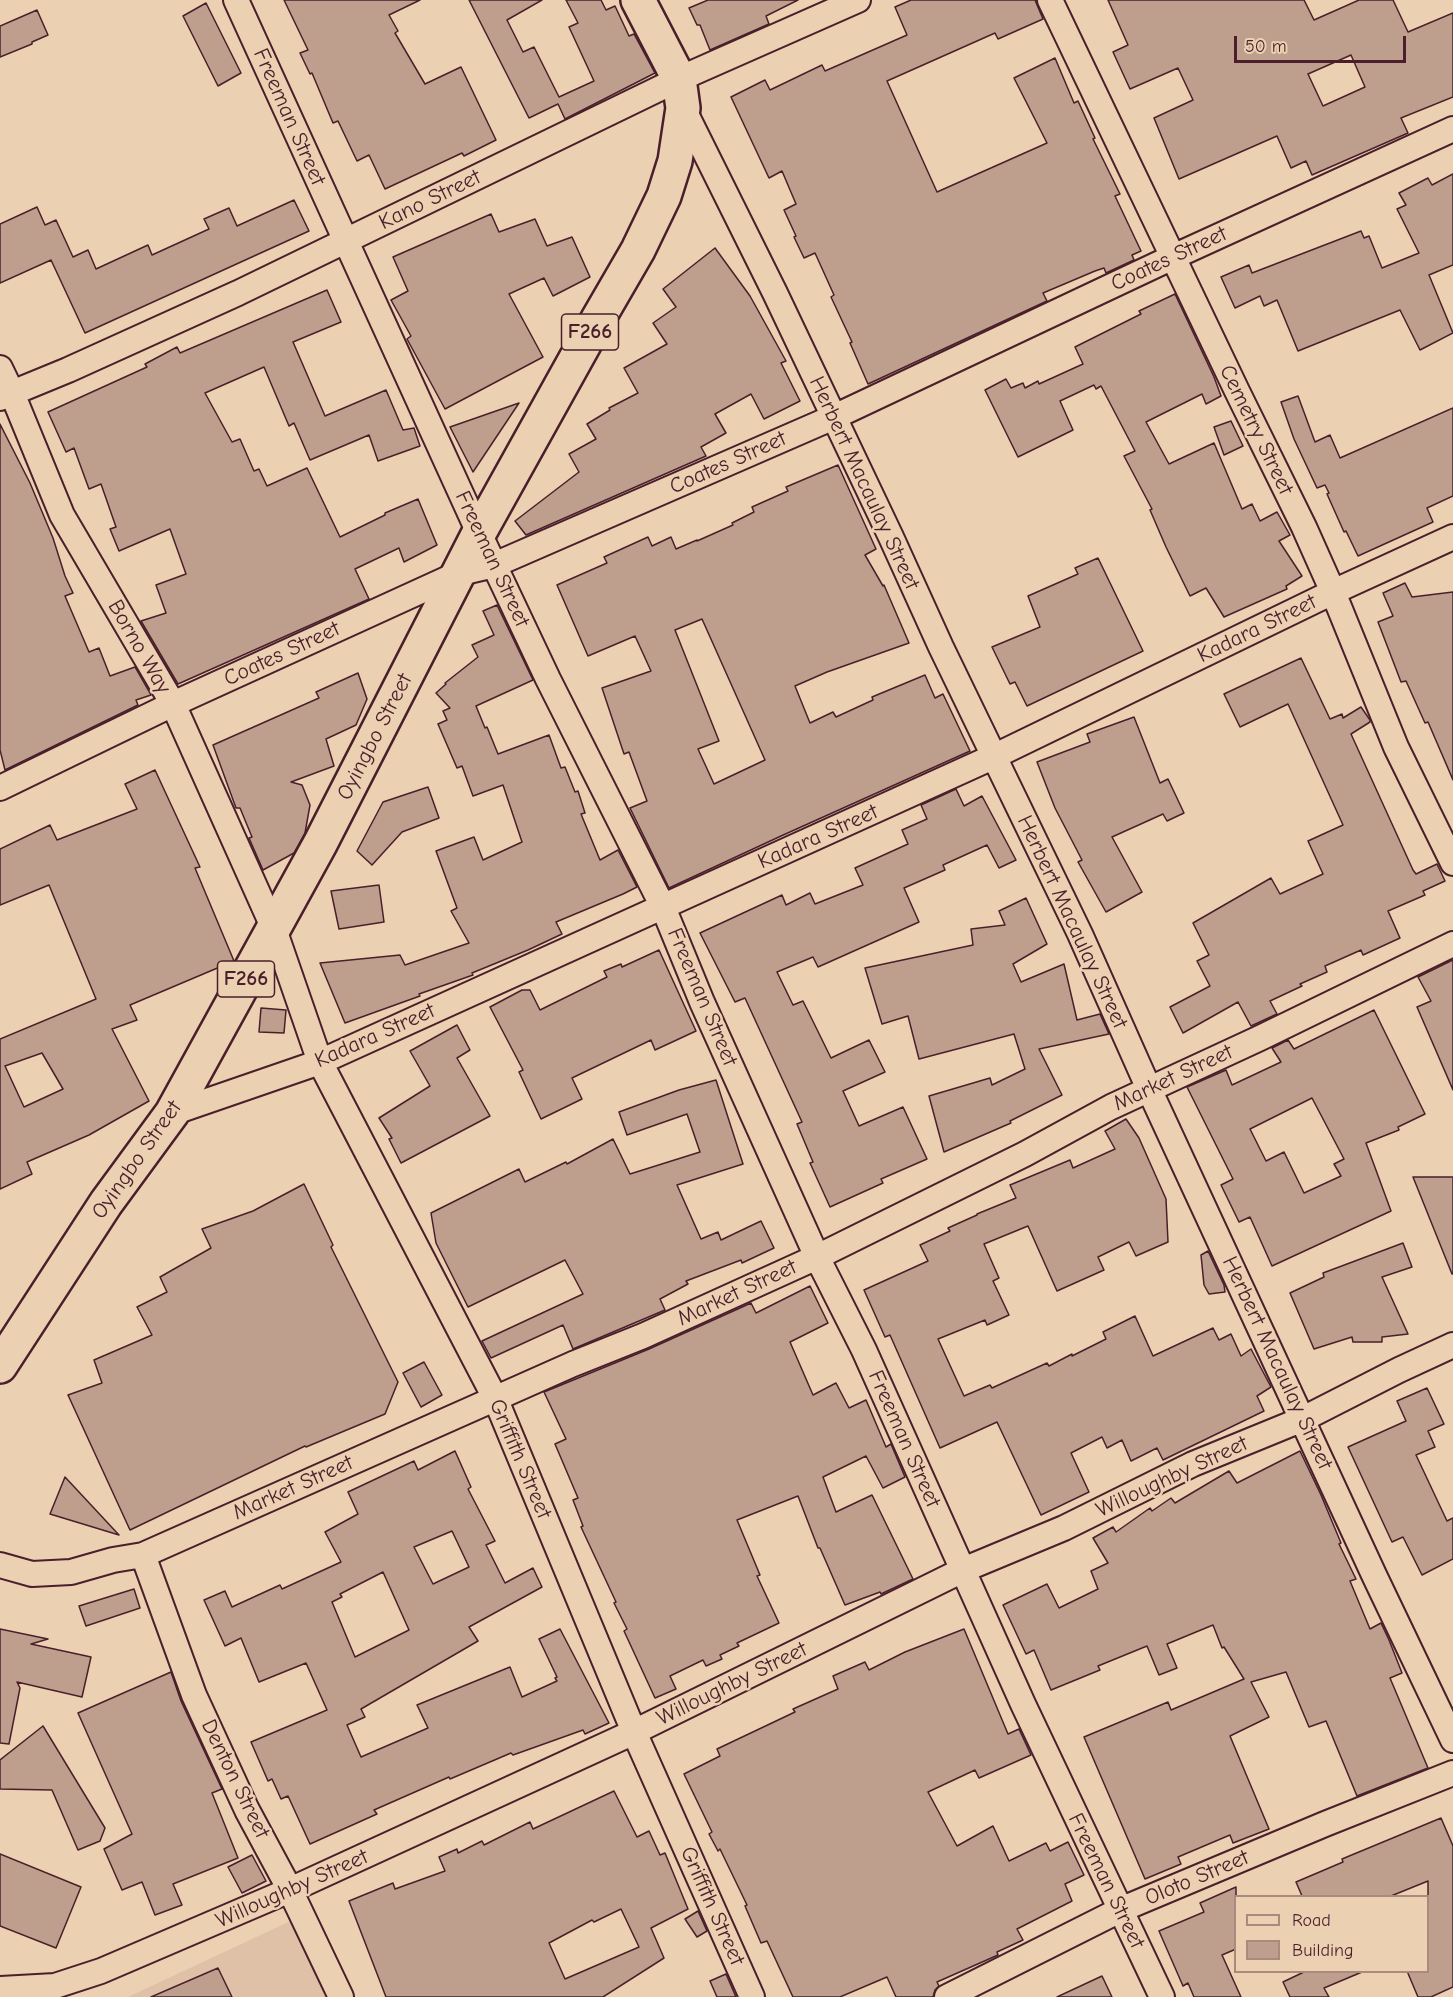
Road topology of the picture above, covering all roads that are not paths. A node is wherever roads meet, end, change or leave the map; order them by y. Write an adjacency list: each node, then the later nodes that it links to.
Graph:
1 (236, 0): 7 (street, Freeman Street)
2 (638, 0): 5 (highway)
3 (858, 0): 5 (street, Kano Street)
4 (1050, 0): 8 (street, Cemetry Street)
5 (681, 94): 7 (street, Kano Street); 11 (street, Herbert Macaulay Street); 12 (highway, Oyingbo Street / F266)
6 (1453, 129): 8 (street, Coates Street)
7 (345, 241): 10 (street, Kano Street); 12 (street, Freeman Street)
8 (1173, 257): 11 (street, Coates Street); 16 (street, Cemetry Street)
9 (0, 368): 10 (street, Borno Way)
10 (6, 395): 17 (street, Borno Way)
11 (834, 417): 14 (street, Coates Street); 18 (street, Herbert Macaulay Street)
12 (479, 534): 14 (street, Freeman Street); 15 (highway, Oyingbo Street / F266)
13 (1453, 537): 16 (street, Kadara Street)
14 (494, 565): 15 (street, Coates Street); 21 (street, Freeman Street)
15 (460, 573): 17 (street, Coates Street); 22 (highway, Oyingbo Street / F266)
16 (1334, 592): 18 (street, Kadara Street); 20 (street, Cemetry Street)
17 (172, 704): 19 (street, Coates Street); 22 (street, Borno Way)
18 (995, 756): 21 (street, Kadara Street); 25 (street, Herbert Macaulay Street)
19 (0, 788)
20 (1453, 863)
21 (663, 907): 24 (street, Kadara Street); 27 (street, Freeman Street)
22 (274, 929): 24 (street, Griffith Street); 26 (highway, Oyingbo Street / F266)
23 (1453, 944): 25 (street, Market Street)
24 (320, 1062): 26 (street, Kadara Street); 31 (street, Griffith Street)
25 (1149, 1089): 27 (street, Market Street); 32 (street, Herbert Macaulay Street)
26 (172, 1113): 28 (highway, Oyingbo Street / F266)
27 (817, 1257): 31 (street, Market Street); 35 (street, Freeman Street)
28 (11, 1343): 30 (highway, Oyingbo Street / F266)
29 (1453, 1345): 32 (street, Willoughby Street)
30 (0, 1366)
31 (496, 1400): 33 (street, Market Street); 36 (street, Griffith Street)
32 (1303, 1419): 35 (street, Willoughby Street); 37 (street, Herbert Macaulay Street)
33 (143, 1555): 34 (street, Market Street); 39 (street, Denton Street)
34 (0, 1565)
35 (963, 1570): 36 (street, Willoughby Street); 40 (street, Freeman Street)
36 (634, 1732): 39 (street, Willoughby Street); 43 (street, Griffith Street)
37 (1453, 1740)
38 (1453, 1773): 40 (street, Oloto Street)
39 (290, 1890): 41 (street, Willoughby Street); 42 (street, Denton Street)
40 (1120, 1910): 44 (street, Oloto Street); 45 (street, Freeman Street)
41 (0, 1989)
42 (341, 1997)
43 (753, 1997)
44 (947, 1997)
45 (1162, 1997)

